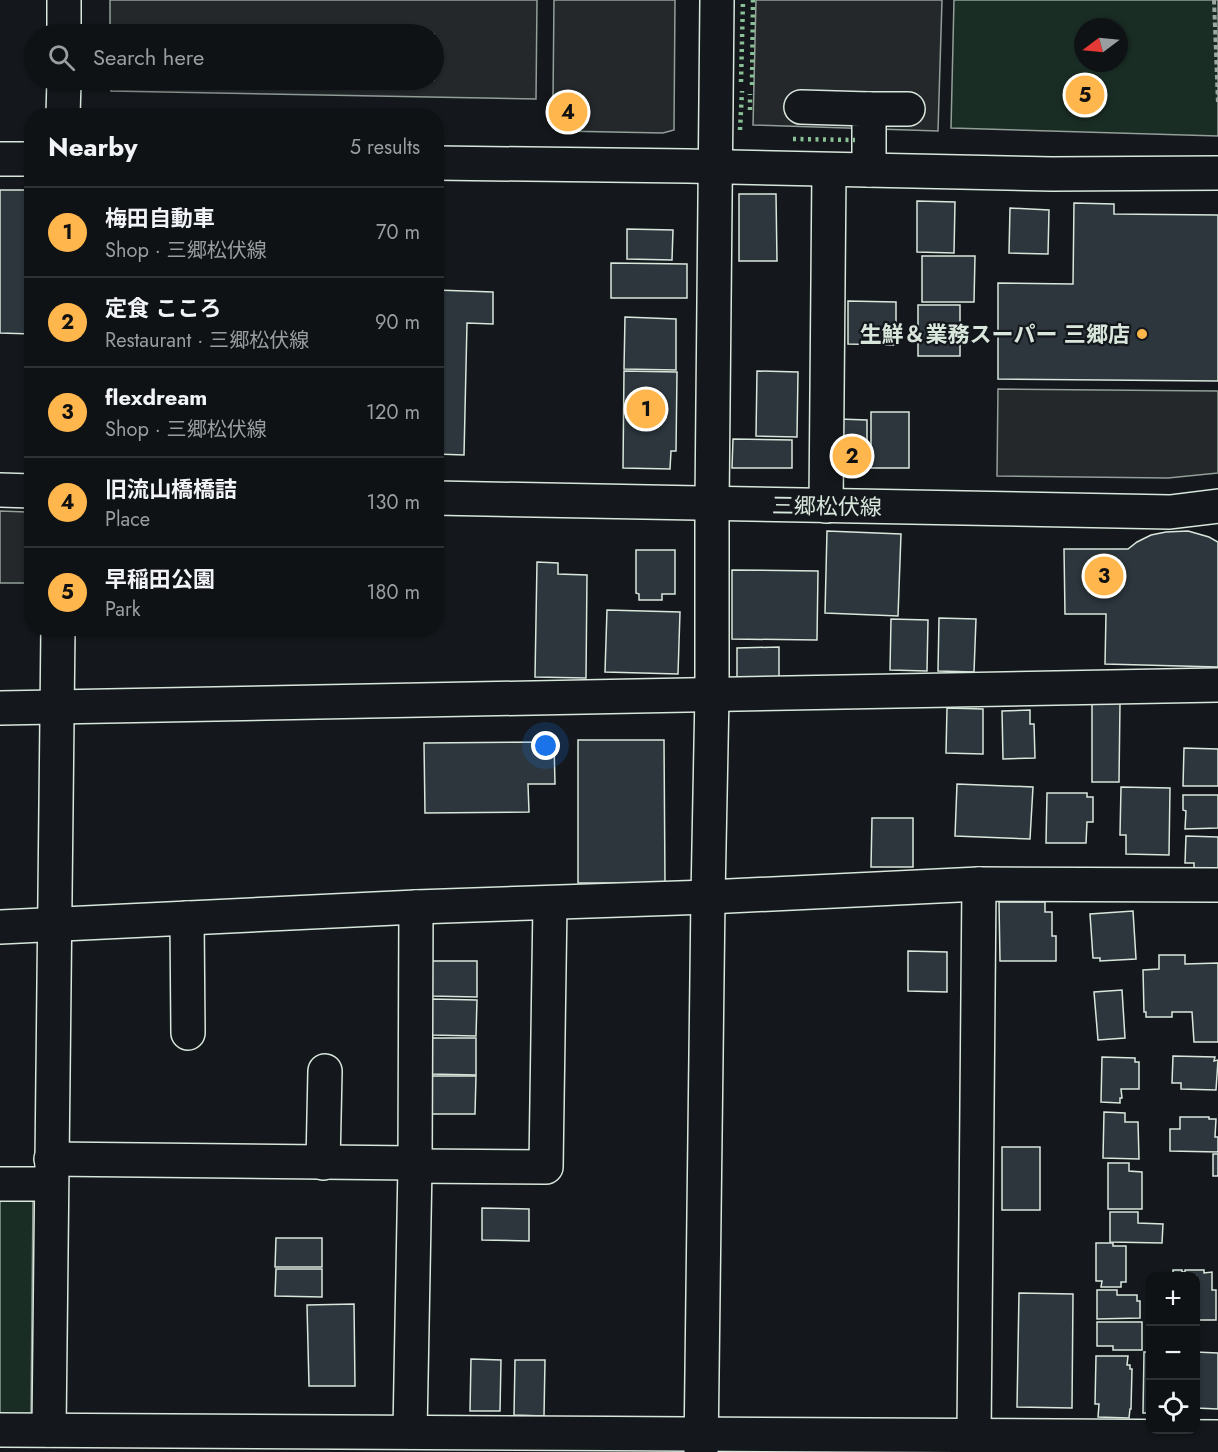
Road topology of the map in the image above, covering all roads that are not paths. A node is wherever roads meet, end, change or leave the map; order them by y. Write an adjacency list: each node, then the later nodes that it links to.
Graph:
1 (64, 0): 3 (street)
2 (717, 0): 12 (street)
3 (64, 24)
4 (64, 90): 5 (street)
5 (63, 108)
6 (801, 108): 7 (street)
7 (869, 109): 8 (street); 14 (street)
8 (908, 109)
9 (0, 159): 10 (street)
10 (24, 159)
11 (444, 163): 12 (street)
12 (715, 166): 13 (street); 19 (street)
13 (829, 170): 14 (street); 20 (street)
14 (869, 170): 15 (street)
15 (1218, 173)
16 (0, 490): 17 (street)
17 (24, 491)
18 (444, 498): 19 (street, 三郷松伏線)
19 (712, 504): 20 (street, 三郷松伏線); 24 (street)
20 (826, 506): 21 (street, 三郷松伏線)
21 (1218, 506)
22 (58, 636): 25 (street)
23 (1218, 685): 24 (street)
24 (712, 694): 25 (street); 29 (street)
25 (57, 707): 26 (street); 33 (street)
26 (0, 708)
27 (980, 884): 28 (street); 29 (street); 44 (street)
28 (1218, 885)
29 (708, 897): 30 (street); 46 (street)
30 (550, 903): 31 (street); 38 (street)
31 (416, 907): 32 (street); 38 (street)
32 (187, 918): 33 (street); 35 (street)
33 (54, 924): 34 (street); 39 (street)
34 (0, 927)
35 (188, 1033)
36 (325, 1071): 37 (street)
37 (323, 1162): 38 (street); 39 (street)
38 (414, 1165): 43 (street)
39 (51, 1172): 40 (street); 42 (street)
40 (0, 1184)
41 (0, 1430): 42 (street)
42 (49, 1430): 43 (street)
43 (410, 1432): 46 (street)
44 (974, 1437): 45 (street); 46 (street)
45 (1218, 1437)
46 (701, 1444)

